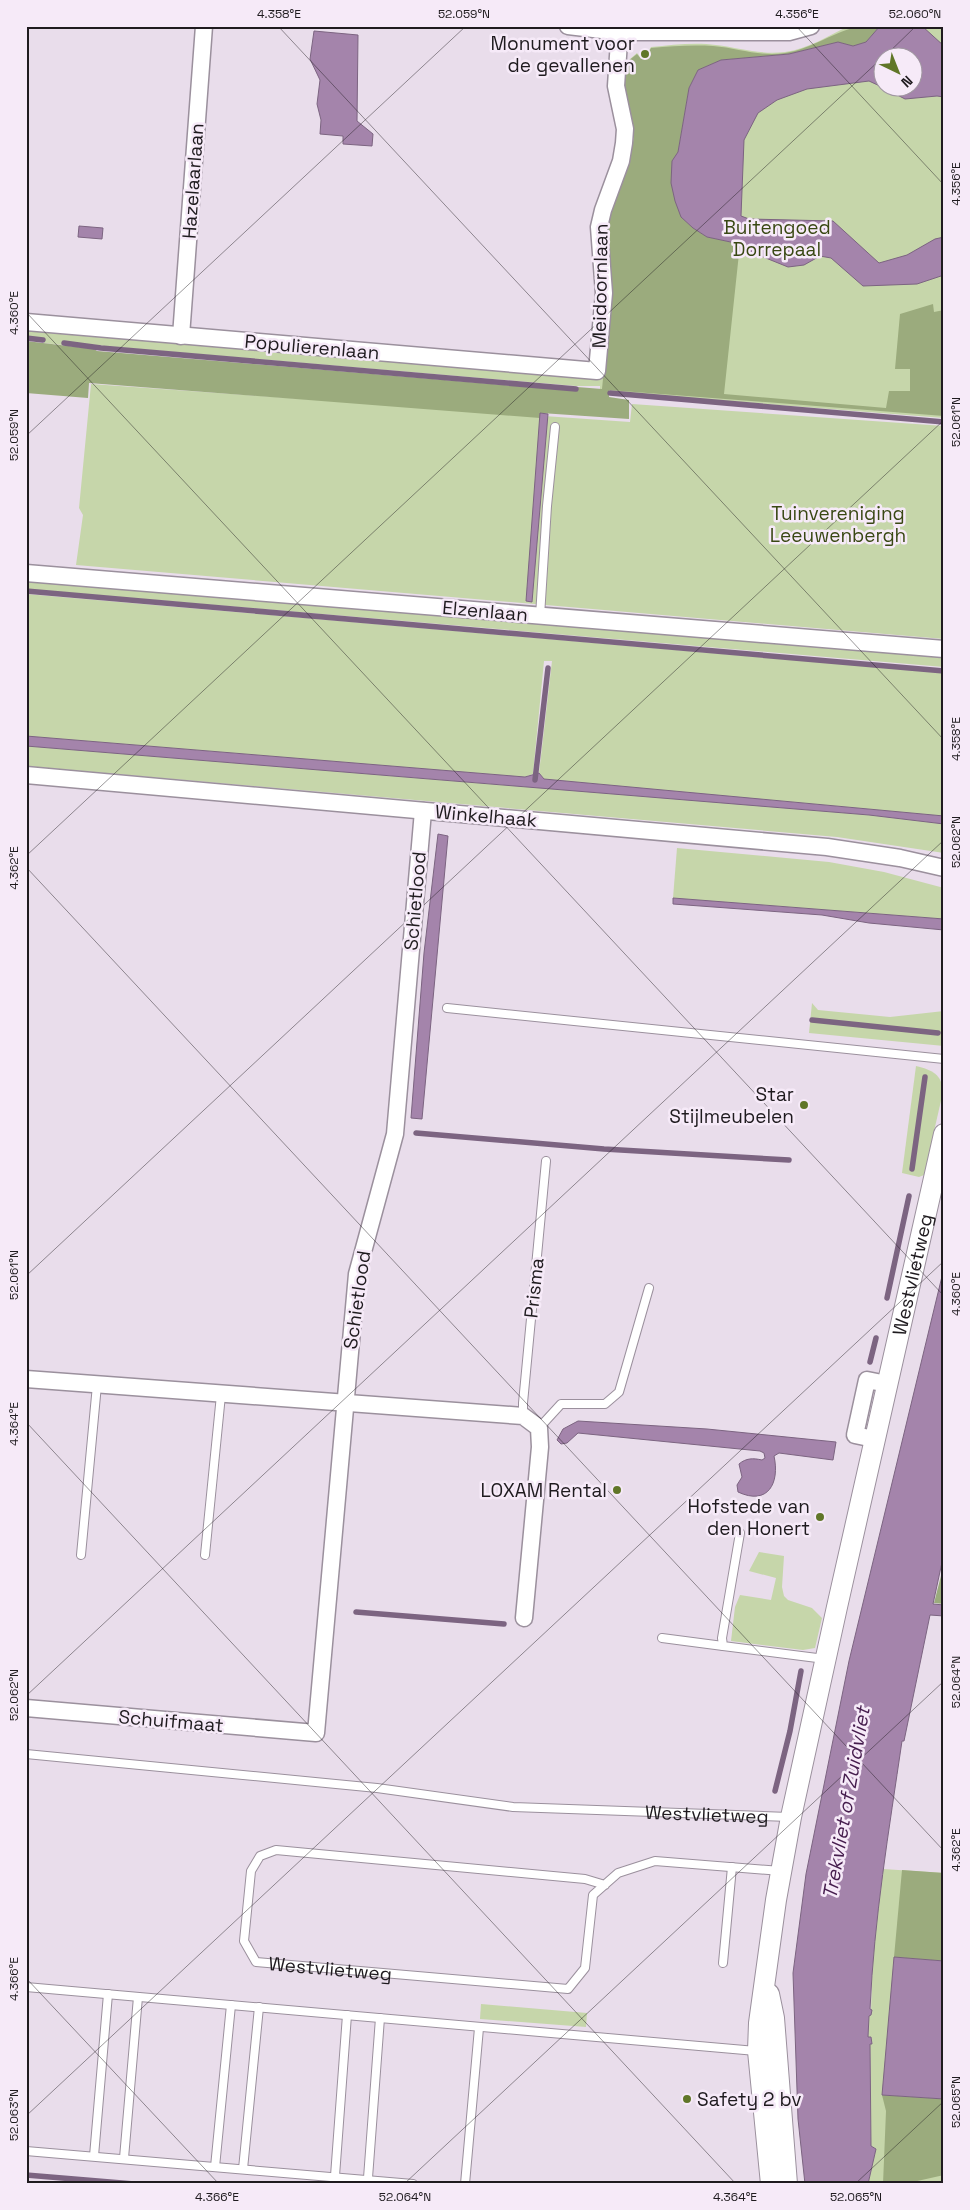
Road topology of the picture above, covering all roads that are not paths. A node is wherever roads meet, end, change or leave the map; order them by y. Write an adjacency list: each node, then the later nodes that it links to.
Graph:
1 (204, 26): 6 (street, Hazelaarlaan)
2 (568, 26): 4 (street)
3 (811, 26): 4 (street)
4 (619, 29): 7 (street, Meidoornlaan)
5 (26, 322): 6 (street, Populierenlaan)
6 (181, 336): 7 (street, Populierenlaan)
7 (597, 371)
8 (555, 428): 10 (lane)
9 (26, 573): 10 (street, Elzenlaan)
10 (540, 616): 11 (street, Elzenlaan)
11 (944, 649)
12 (26, 775): 13 (street, Winkelhaak)
13 (423, 810): 14 (street, Winkelhaak); 23 (street, Schietlood)
14 (944, 868)
15 (447, 1008): 16 (lane)
16 (944, 1059)
17 (944, 1134): 32 (street, Westvlietweg)
18 (546, 1161): 24 (lane, Prisma)
19 (649, 1288): 25 (lane)
20 (26, 1379): 21 (street)
21 (97, 1385): 22 (street); 27 (lane)
22 (221, 1395): 23 (street); 28 (lane)
23 (344, 1402): 24 (street); 34 (street, Schietlood)
24 (523, 1416): 25 (street)
25 (538, 1428): 29 (street)
26 (740, 1533): 31 (lane)
27 (81, 1555)
28 (205, 1555)
29 (524, 1618)
30 (662, 1638): 31 (lane)
31 (723, 1646): 32 (lane)
32 (826, 1660): 36 (street, Westvlietweg)
33 (26, 1708): 34 (street, Schuifmaat)
34 (316, 1733)
35 (26, 1754): 36 (lane, Westvlietweg)
36 (791, 1817): 38 (street, Westvlietweg)
37 (732, 1868): 38 (lane, Westvlietweg); 39 (lane, Westvlietweg); 40 (lane)
38 (781, 1871): 49 (street, Westvlietweg)
39 (605, 1885): 39 (lane, Westvlietweg)
40 (723, 1963)
41 (26, 1987): 42 (lane)
42 (108, 1994): 43 (lane); 51 (lane)
43 (138, 1997): 44 (lane); 52 (lane)
44 (231, 2005): 45 (lane); 53 (lane)
45 (259, 2007): 46 (lane); 54 (lane)
46 (347, 2015): 47 (lane); 55 (lane)
47 (380, 2018): 48 (lane); 56 (lane)
48 (479, 2028): 49 (lane); 59 (lane)
49 (767, 2051): 57 (street, Westvlietweg)
50 (26, 2150): 51 (lane)
51 (94, 2156): 52 (lane)
52 (124, 2158): 53 (lane)
53 (215, 2167): 54 (lane)
54 (243, 2169): 55 (lane)
55 (335, 2176): 56 (lane)
56 (368, 2178): 58 (lane)
57 (779, 2183): 60 (street)
58 (413, 2184)
59 (465, 2184)
60 (767, 2184)

